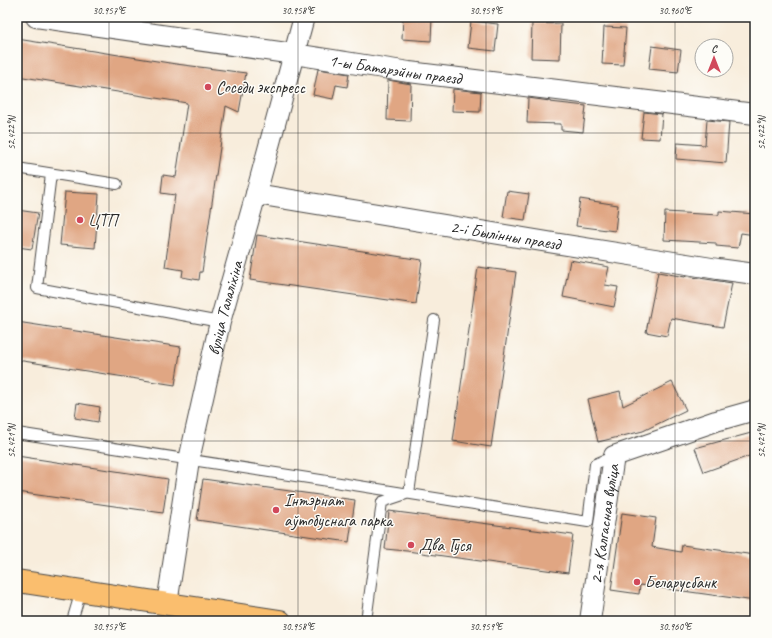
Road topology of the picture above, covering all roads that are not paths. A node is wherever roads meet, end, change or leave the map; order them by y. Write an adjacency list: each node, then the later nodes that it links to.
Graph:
1 (36, 17): 3 (street, 1-ы Батарэйны праезд)
2 (304, 17): 3 (street, вуліца Талаліхіна)
3 (294, 54): 4 (street, 1-ы Батарэйны праезд); 8 (street, вуліца Талаліхіна)
4 (755, 114)
5 (17, 168): 6 (lane)
6 (51, 174): 7 (lane); 11 (lane)
7 (117, 184)
8 (256, 194): 9 (street, 2-і Былінны праезд); 11 (street, вуліца Талаліхіна)
9 (755, 274)
10 (434, 320): 16 (lane)
11 (220, 322): 15 (street, вуліца Талаліхіна)
12 (755, 410): 14 (street, 2-я Калгасная вуліца)
13 (17, 433): 15 (lane)
14 (614, 456): 16 (lane); 23 (street, 2-я Калгасная вуліца)
15 (189, 460): 16 (lane); 19 (street, вуліца Талаліхіна)
16 (409, 493): 22 (lane)
17 (17, 581): 18 (main road)
18 (81, 591): 19 (main road); 20 (lane)
19 (167, 604): 21 (main road)
20 (72, 621)
21 (280, 621)
22 (366, 621)
23 (590, 621)

